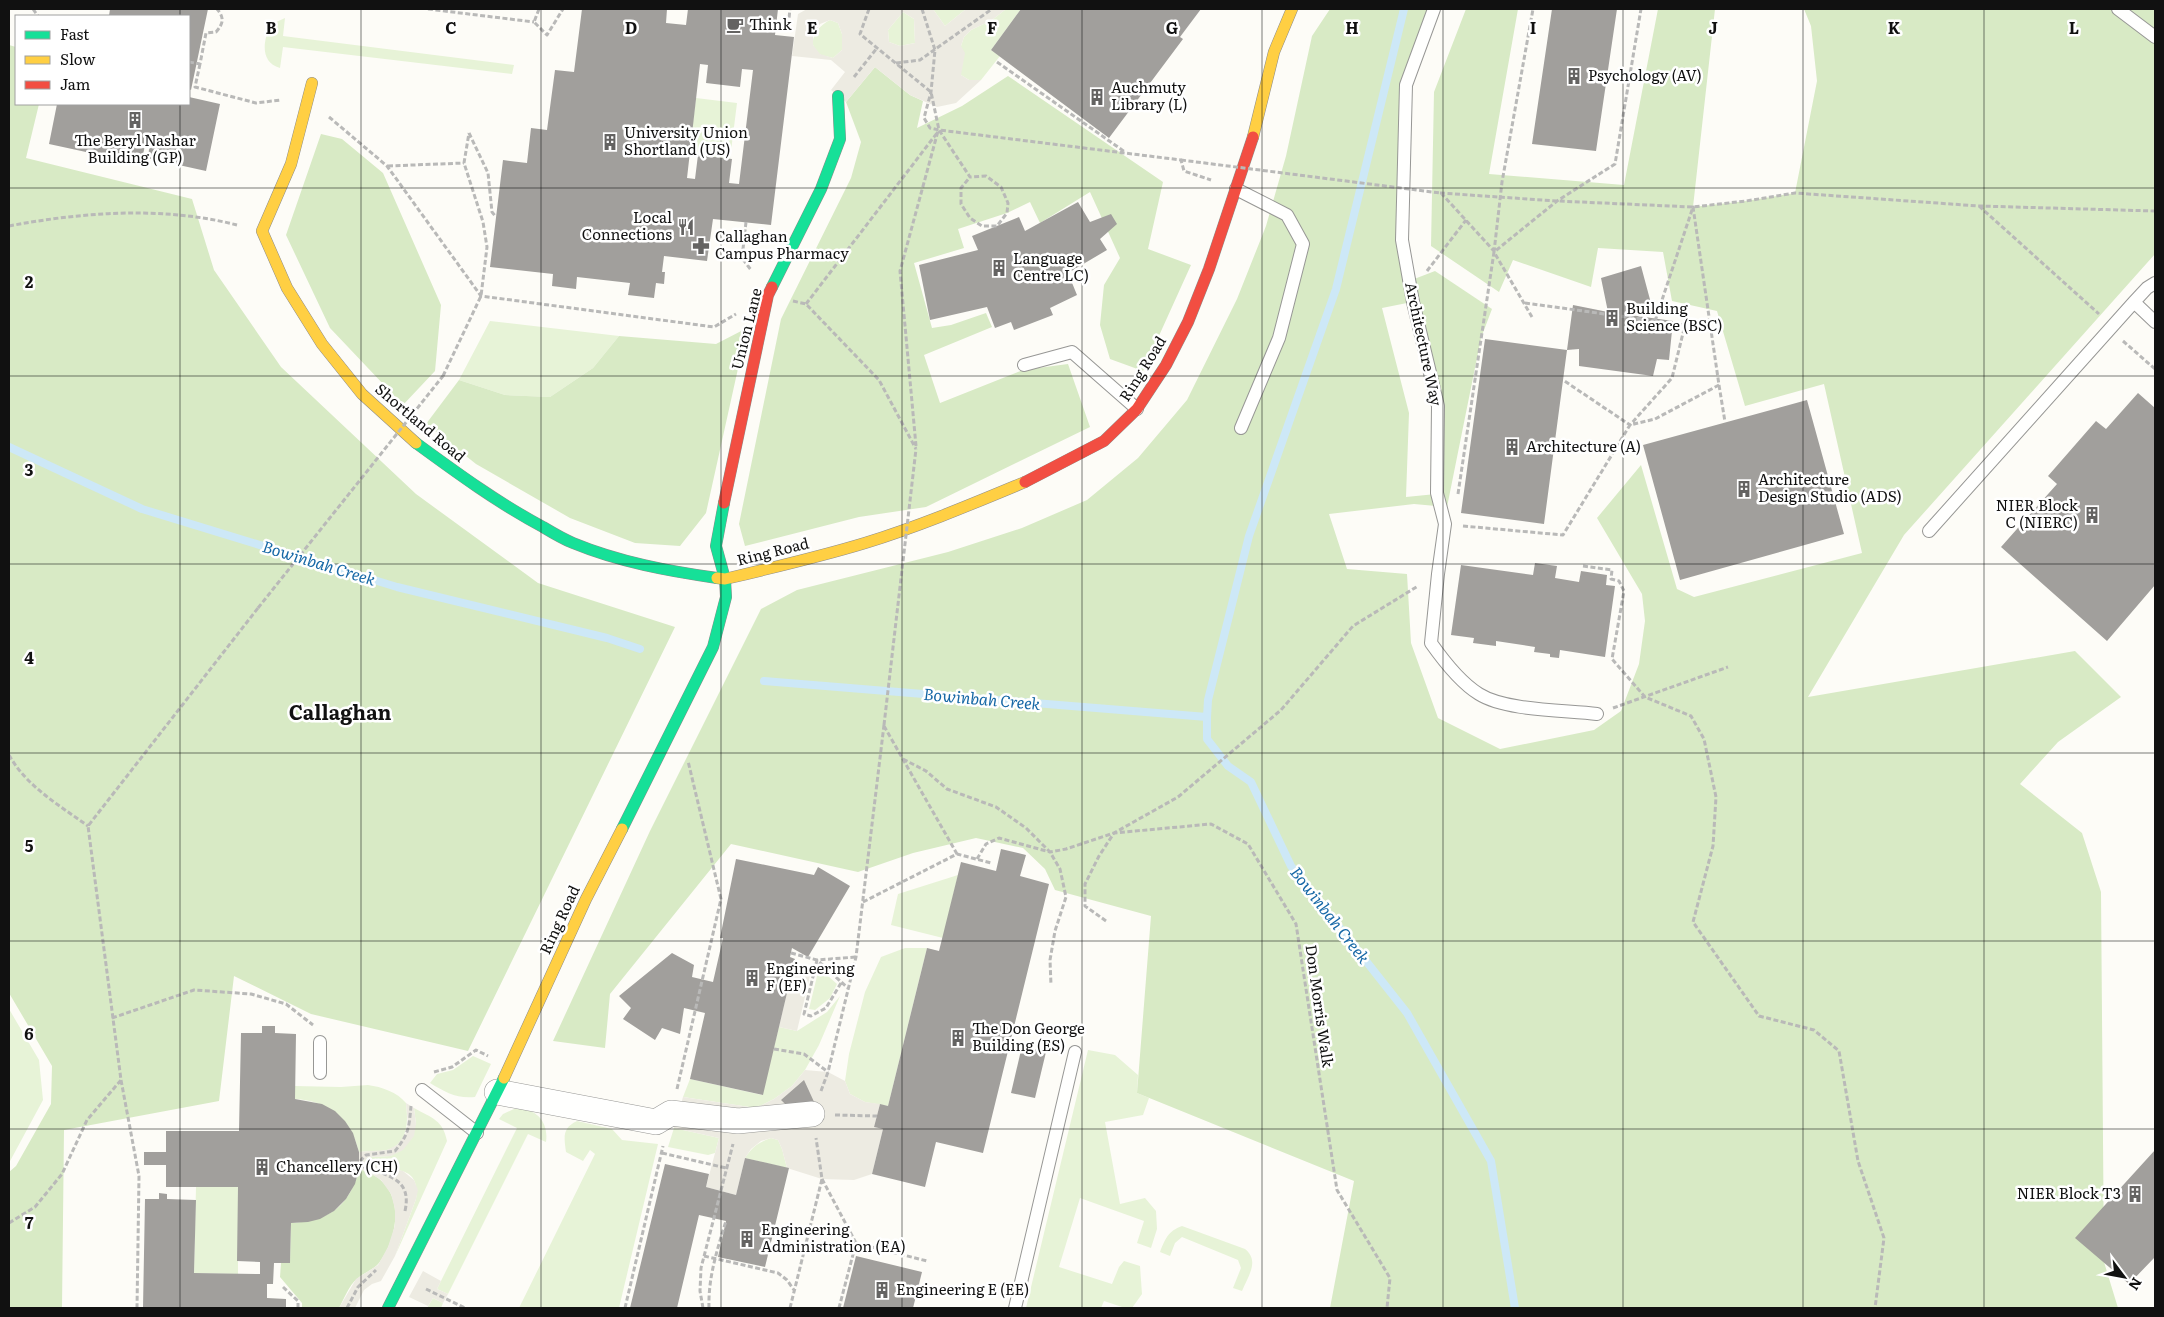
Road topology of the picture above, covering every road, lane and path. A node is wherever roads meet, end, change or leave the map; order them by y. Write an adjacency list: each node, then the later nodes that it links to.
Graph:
1 (217, 9): 22 (path)
2 (428, 9): 14 (path)
3 (539, 9): 14 (path)
4 (563, 9): 14 (path)
5 (790, 9): 15 (path)
6 (869, 9): 17 (path)
7 (922, 9): 18 (path)
8 (992, 9): 18 (path)
9 (1292, 9): 35 (street, Ring Road)
10 (1434, 9): 50 (lane, Architecture Way)
11 (1533, 9): 37 (path)
12 (1641, 9): 38 (path)
13 (2118, 9): 16 (lane)
14 (534, 22)
15 (776, 27)
16 (2155, 37)
17 (877, 48): 21 (path); 25 (path)
18 (935, 50): 21 (path); 24 (path)
19 (190, 62): 22 (path)
20 (996, 62): 29 (path)
21 (896, 63): 24 (path)
22 (200, 64): 26 (path)
23 (312, 84): 46 (street)
24 (931, 92): 28 (path); 28 (path)
25 (838, 96): 51 (street, Union Lane)
26 (282, 100)
27 (326, 115): 32 (path)
28 (939, 130): 29 (path); 33 (path); 55 (path); 71 (path)
29 (1126, 153): 30 (path)
30 (1181, 160): 34 (path); 36 (path, bridge)
31 (464, 163): 32 (path); 42 (path); 52 (path)
32 (387, 166): 52 (path)
33 (970, 177): 33 (path)
34 (1218, 183)
35 (1236, 188): 67 (street, Ring Road); 70 (lane)
36 (1440, 193): 37 (path); 43 (path)
37 (1501, 197): 38 (path); 47 (path)
38 (1557, 201): 39 (path); 47 (path)
39 (1693, 206): 40 (path); 58 (path); 61 (path)
40 (1979, 206): 41 (path); 57 (path)
41 (2155, 211)
42 (496, 217)
43 (1466, 220): 47 (path); 50 (path)
44 (746, 222): 48 (path)
45 (9, 226): 46 (path)
46 (262, 231): 76 (street, Shortland Road)
47 (1494, 252): 54 (path); 72 (path)
48 (742, 258)
49 (2155, 283): 53 (lane)
50 (1411, 292): 72 (lane, Architecture Way)
51 (768, 295): 52 (path); 55 (path); 76 (street, Union Lane)
52 (481, 296): 84 (path, bridge)
53 (2134, 302): 59 (lane); 73 (lane)
54 (1524, 303): 56 (path); 58 (path)
55 (806, 304): 71 (path)
56 (1532, 317)
57 (2103, 318)
58 (1655, 321): 60 (path)
59 (2155, 322)
60 (1685, 325): 61 (path); 69 (path)
61 (1710, 327): 66 (path)
62 (2123, 340): 64 (path)
63 (1024, 365): 67 (lane)
64 (2155, 369)
65 (1563, 380): 69 (path)
66 (1719, 385): 68 (path); 69 (path)
67 (1137, 409): 76 (street, Ring Road)
68 (1725, 422)
69 (1630, 425): 72 (path)
70 (1241, 428)
71 (916, 450): 80 (path, bridge)
72 (1444, 519): 75 (lane, Architecture Way)
73 (1929, 532)
74 (1583, 566): 78 (path)
75 (1438, 574): 79 (lane, Architecture Way); 85 (path)
76 (725, 579): 108 (street, Ring Road)
77 (1728, 668): 78 (path)
78 (1645, 697): 79 (path); 140 (path)
79 (1597, 714)
80 (884, 725): 83 (path); 90 (path)
81 (686, 754): 110 (path)
82 (9, 755): 84 (path)
83 (903, 759): 86 (path); 87 (path)
84 (88, 826): 98 (path)
85 (1114, 833): 86 (path); 91 (path); 139 (path, Don Morris Walk)
86 (1050, 852): 88 (path); 96 (path)
87 (957, 854): 88 (path); 90 (path)
88 (977, 859): 89 (path)
89 (991, 863)
90 (863, 902): 93 (path)
91 (1106, 920)
92 (791, 953): 94 (path)
93 (856, 957): 94 (path); 97 (path)
94 (816, 960): 95 (path); 95 (path)
95 (841, 983): 97 (path)
96 (1051, 985)
97 (850, 989): 105 (path)
98 (112, 1018): 99 (path); 106 (path)
99 (320, 1042): 103 (lane)
100 (774, 1049): 105 (path)
101 (1075, 1052): 138 (lane)
102 (491, 1057): 104 (path)
103 (320, 1072)
104 (434, 1072)
105 (828, 1072): 111 (path)
106 (120, 1080): 120 (path); 128 (path)
107 (422, 1090): 114 (lane)
108 (497, 1092): 110 (street); 114 (street, Ring Road)
109 (412, 1106): 118 (path)
110 (671, 1113): 113 (street); 115 (path)
111 (812, 1114): 112 (path); 113 (street); 117 (path)
112 (877, 1116)
113 (738, 1122): 116 (path)
114 (476, 1133): 131 (street, Ring Road)
115 (662, 1152): 116 (path); 133 (path)
116 (726, 1168): 122 (path)
117 (822, 1179): 121 (path); 127 (path)
118 (404, 1217)
119 (726, 1222): 135 (path, bridge)
120 (9, 1223)
121 (856, 1243): 123 (path); 137 (path)
122 (704, 1256): 127 (path); 134 (path)
123 (927, 1261)
124 (380, 1266): 130 (path)
125 (283, 1287): 129 (path)
126 (423, 1288): 132 (path)
127 (795, 1290): 136 (path)
128 (137, 1308)
129 (298, 1308)
130 (346, 1308)
131 (388, 1308)
132 (465, 1308)
133 (625, 1308)
134 (703, 1308)
135 (709, 1308)
136 (790, 1308)
137 (839, 1308)
138 (1015, 1308)
139 (1387, 1308)
140 (1875, 1308)

